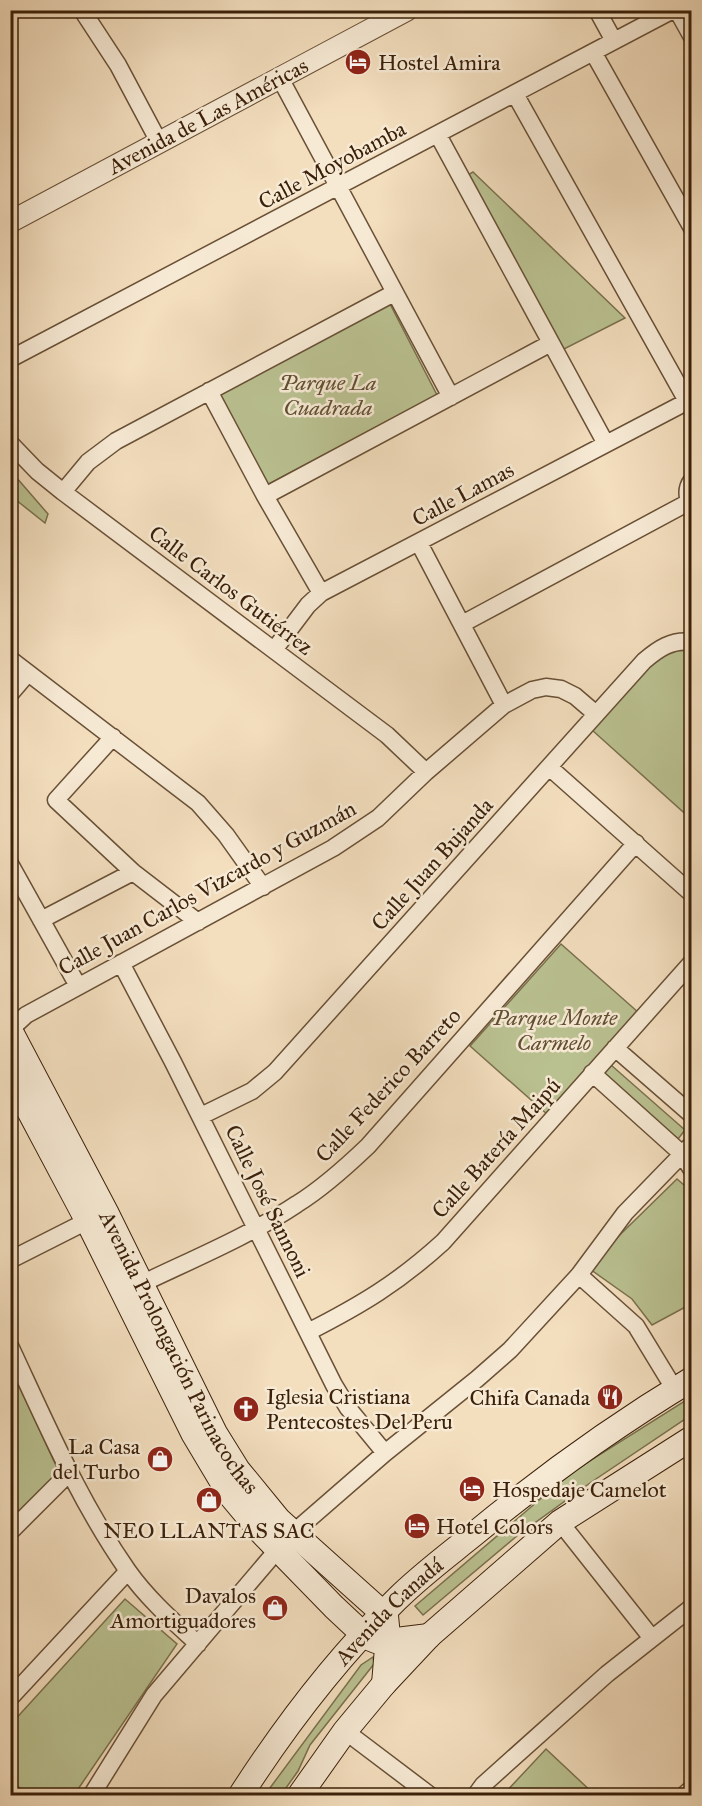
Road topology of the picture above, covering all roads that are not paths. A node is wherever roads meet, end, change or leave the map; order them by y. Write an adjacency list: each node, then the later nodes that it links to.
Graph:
1 (82, 10): 11 (street)
2 (407, 10): 8 (street, Avenida de Las Américas)
3 (597, 10): 6 (street)
4 (675, 10): 5 (street); 6 (street, Calle Moyobamba)
5 (692, 37)
6 (614, 41): 7 (street, Calle Moyobamba)
7 (593, 52): 9 (street, Calle Moyobamba); 14 (street)
8 (280, 78): 11 (street, Avenida de Las Américas); 12 (street)
9 (515, 94): 10 (street, Calle Moyobamba); 20 (street)
10 (438, 135): 12 (street, Calle Moyobamba); 16 (street)
11 (159, 142): 13 (street, Avenida de Las Américas)
12 (338, 187): 15 (street); 17 (street, Calle Moyobamba)
13 (10, 222)
14 (692, 228)
15 (394, 292): 18 (street); 19 (street)
16 (551, 343): 19 (street); 22 (street)
17 (10, 359)
18 (209, 391): 24 (street); 25 (street)
19 (451, 397): 25 (street)
20 (689, 400): 22 (street, Calle Lamas)
21 (10, 444): 24 (street, Calle Carlos Gutiérrez)
22 (606, 444): 27 (street, Calle Lamas)
23 (692, 480): 26 (street)
24 (63, 492): 31 (street, Calle Carlos Gutiérrez)
25 (265, 496): 28 (street)
26 (690, 504): 29 (street)
27 (419, 543): 28 (street, Calle Lamas); 29 (street)
28 (321, 593): 31 (street, Calle Lamas)
29 (462, 624): 35 (street)
30 (692, 642): 36 (street, Calle Juan Bujanda)
31 (274, 650): 39 (street, Calle Carlos Gutiérrez)
32 (10, 659): 33 (street)
33 (28, 672): 34 (street); 37 (street)
34 (10, 694)
35 (504, 705): 36 (street, Calle Juan Carlos Vizcardo y Guzmán); 39 (street, Calle Juan Carlos Vizcardo y Guzmán)
36 (596, 714): 38 (street, Calle Juan Bujanda)
37 (113, 737): 42 (street); 43 (street)
38 (549, 767): 40 (street); 55 (street, Calle Juan Bujanda)
39 (426, 772): 43 (street, Calle Juan Carlos Vizcardo y Guzmán)
40 (636, 843): 44 (street); 59 (street, Calle Federico Barreto)
41 (10, 864): 45 (street)
42 (133, 872): 45 (street); 46 (street)
43 (263, 887): 46 (street, Calle Juan Carlos Vizcardo y Guzmán)
44 (692, 894)
45 (41, 920): 49 (street)
46 (198, 922): 48 (street, Calle Juan Carlos Vizcardo y Guzmán)
47 (692, 962): 51 (street, Calle Batería Maipú)
48 (121, 963): 49 (street, Calle Juan Carlos Vizcardo y Guzmán); 55 (street, Calle José Sannoni)
49 (78, 986): 50 (street, Calle Juan Carlos Vizcardo y Guzmán)
50 (10, 1030): 58 (main road, Avenida Prolongación Parinacochas)
51 (615, 1048): 52 (street, Calle Batería Maipú); 54 (street)
52 (592, 1073): 56 (street); 63 (street, Calle Batería Maipú)
53 (10, 1075): 58 (main road, Avenida Prolongación Parinacochas)
54 (692, 1115)
55 (201, 1116): 59 (street, Calle José Sannoni)
56 (686, 1149): 57 (street); 61 (street)
57 (692, 1170)
58 (96, 1216): 60 (street); 62 (main road, Avenida Prolongación Parinacochas)
59 (254, 1228): 62 (street, Calle Federico Barreto); 63 (street, Calle José Sannoni)
60 (10, 1260)
61 (579, 1275): 65 (street); 67 (street)
62 (132, 1289): 71 (main road, Avenida Prolongación Parinacochas)
63 (308, 1332): 67 (street, Calle José Sannoni)
64 (10, 1347): 68 (street)
65 (683, 1385): 74 (main road, Avenida Canadá)
66 (692, 1438): 69 (main road, Avenida Canadá)
67 (385, 1453): 71 (street)
68 (68, 1474): 70 (street); 72 (street)
69 (560, 1522): 76 (main road, Avenida Canadá); 77 (street)
70 (10, 1532)
71 (286, 1541): 74 (main road, Avenida Prolongación Parinacochas); 75 (main road, Avenida Prolongación Parinacochas); 79 (street)
72 (128, 1571): 79 (street); 81 (street)
73 (692, 1607): 77 (street)
74 (383, 1613): 75 (main road, Avenida Canadá); 78 (main road)
75 (363, 1634): 78 (main road, Avenida Prolongación Parinacochas); 85 (main road, Avenida Canadá)
76 (429, 1636): 78 (main road, Avenida Prolongación Parinacochas); 80 (main road, Avenida Canadá)
77 (651, 1637): 88 (street)
78 (388, 1641): 80 (main road)
79 (198, 1644): 84 (street)
80 (384, 1684): 82 (main road, Avenida Canadá)
81 (10, 1698)
82 (345, 1731): 86 (main road, Avenida Canadá); 87 (street)
83 (692, 1788): 89 (street)
84 (91, 1796)
85 (240, 1796)
86 (299, 1796)
87 (430, 1796)
88 (475, 1796)
89 (683, 1796)

